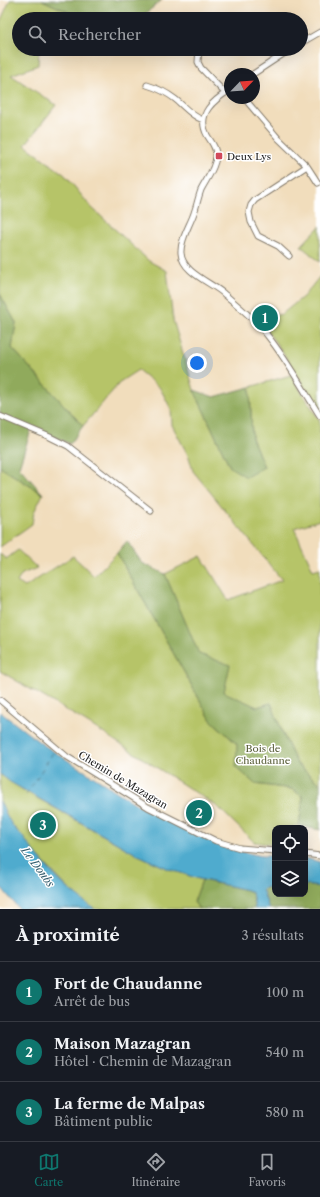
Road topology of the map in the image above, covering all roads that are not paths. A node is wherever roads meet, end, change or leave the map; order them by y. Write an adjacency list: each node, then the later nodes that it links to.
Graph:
1 (320, 32): 2 (street)
2 (308, 39)
3 (198, 56): 7 (street)
4 (281, 56): 5 (street)
5 (260, 70)
6 (147, 85): 10 (street)
7 (224, 88)
8 (224, 94): 10 (street)
9 (249, 104): 11 (street)
10 (203, 120): 15 (street)
11 (307, 166): 12 (street); 13 (street)
12 (318, 183)
13 (289, 256)
14 (272, 314): 15 (street)
15 (266, 333): 17 (street)
16 (0, 416): 18 (street)
17 (320, 416)
18 (151, 511)
19 (0, 700): 20 (street, Chemin de Mazagran)
20 (272, 851)
21 (308, 854): 22 (street)
22 (320, 856)

